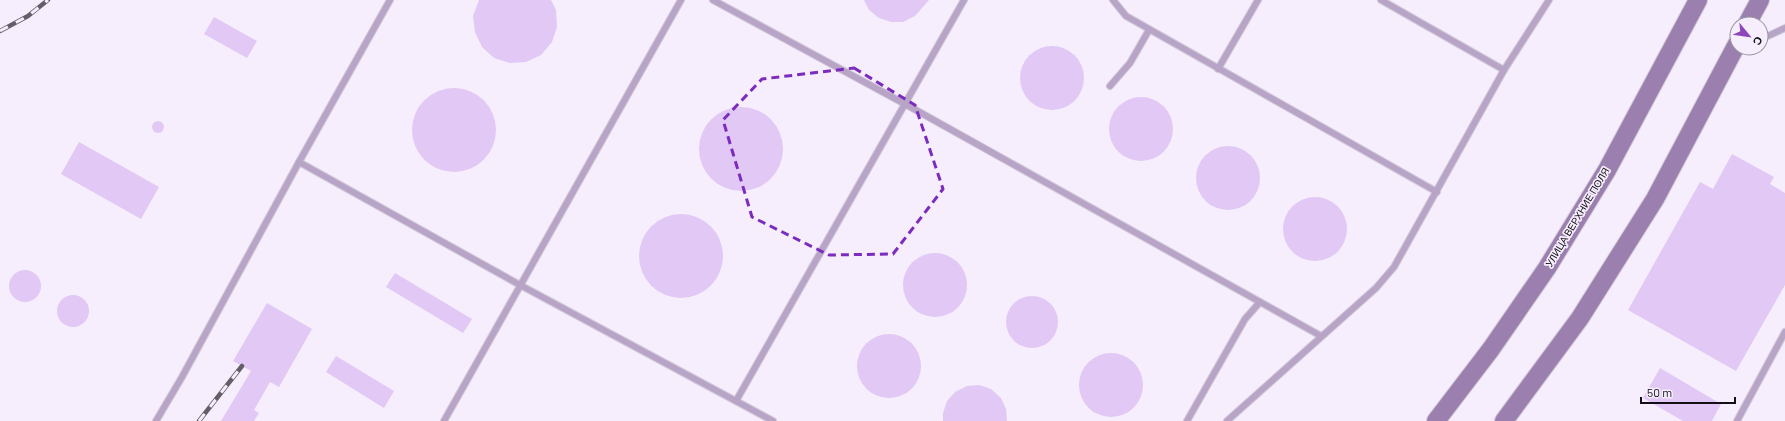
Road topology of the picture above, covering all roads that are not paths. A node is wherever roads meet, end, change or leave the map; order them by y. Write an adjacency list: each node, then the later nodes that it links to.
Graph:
1 (390, 0): 20 (lane)
2 (681, 0): 22 (lane)
3 (713, 0): 19 (lane)
4 (964, 0): 19 (lane)
5 (1113, 0): 13 (lane)
6 (1258, 0): 16 (lane)
7 (1381, 0): 17 (lane)
8 (1550, 0): 17 (lane)
9 (1698, 0): 32 (main road, УЛИЦА ВЕРХНИЕ ПОЛЯ)
10 (1760, 0): 11 (main road)
11 (1751, 16)
12 (1785, 28): 14 (lane)
13 (1149, 30): 16 (lane); 18 (lane)
14 (1769, 36)
15 (1731, 56): 33 (main road)
16 (1218, 69): 21 (lane)
17 (1504, 70): 21 (lane)
18 (1110, 86)
19 (905, 104): 23 (lane); 26 (lane)
20 (299, 162): 22 (lane); 27 (lane)
21 (1437, 192): 25 (lane)
22 (520, 285): 26 (lane); 28 (lane)
23 (1260, 302): 25 (lane); 30 (lane)
24 (1785, 332): 34 (lane)
25 (1321, 336): 31 (lane)
26 (736, 401): 29 (lane)
27 (156, 421)
28 (444, 421)
29 (773, 421)
30 (1187, 421)
31 (1227, 421)
32 (1436, 421)
33 (1504, 421)
34 (1737, 421)

